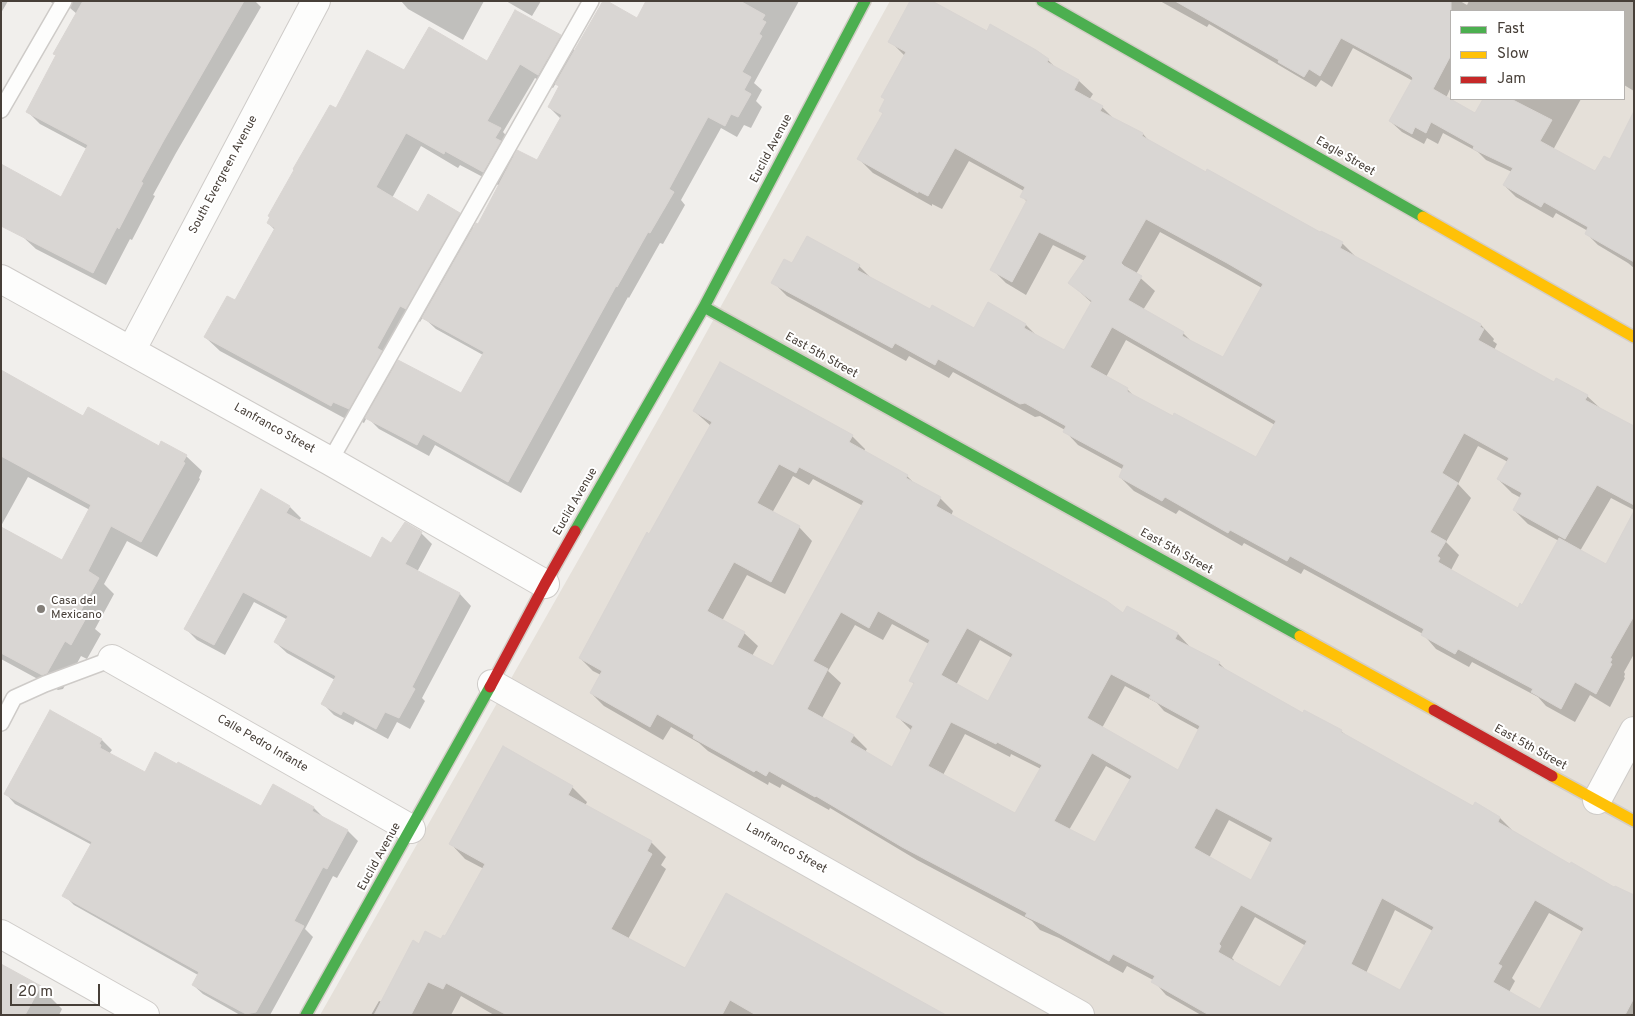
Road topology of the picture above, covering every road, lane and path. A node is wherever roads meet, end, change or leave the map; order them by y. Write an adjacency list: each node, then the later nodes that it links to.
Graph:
1 (64, 1): 6 (lane)
2 (316, 1): 10 (street, South Evergreen Avenue)
3 (591, 1): 11 (lane)
4 (865, 1): 8 (street, Euclid Avenue)
5 (1042, 1): 9 (street, Eagle Street)
6 (1, 110)
7 (1, 278): 10 (street, Lanfranco Street)
8 (704, 307): 12 (street, Euclid Avenue); 17 (street, East 5th Street)
9 (1634, 337)
10 (132, 350): 11 (street, Lanfranco Street)
11 (330, 461): 12 (street, Lanfranco Street)
12 (545, 584): 14 (street, Euclid Avenue)
13 (112, 659): 15 (lane); 19 (street, Calle Pedro Infante)
14 (492, 684): 19 (street, Euclid Avenue); 23 (street, Lanfranco Street)
15 (1, 723)
16 (1634, 731): 17 (street)
17 (1597, 800): 18 (street, East 5th Street)
18 (1634, 821)
19 (411, 829): 22 (street, Euclid Avenue)
20 (1, 934): 21 (street)
21 (145, 1015)
22 (306, 1015)
23 (1080, 1015)

